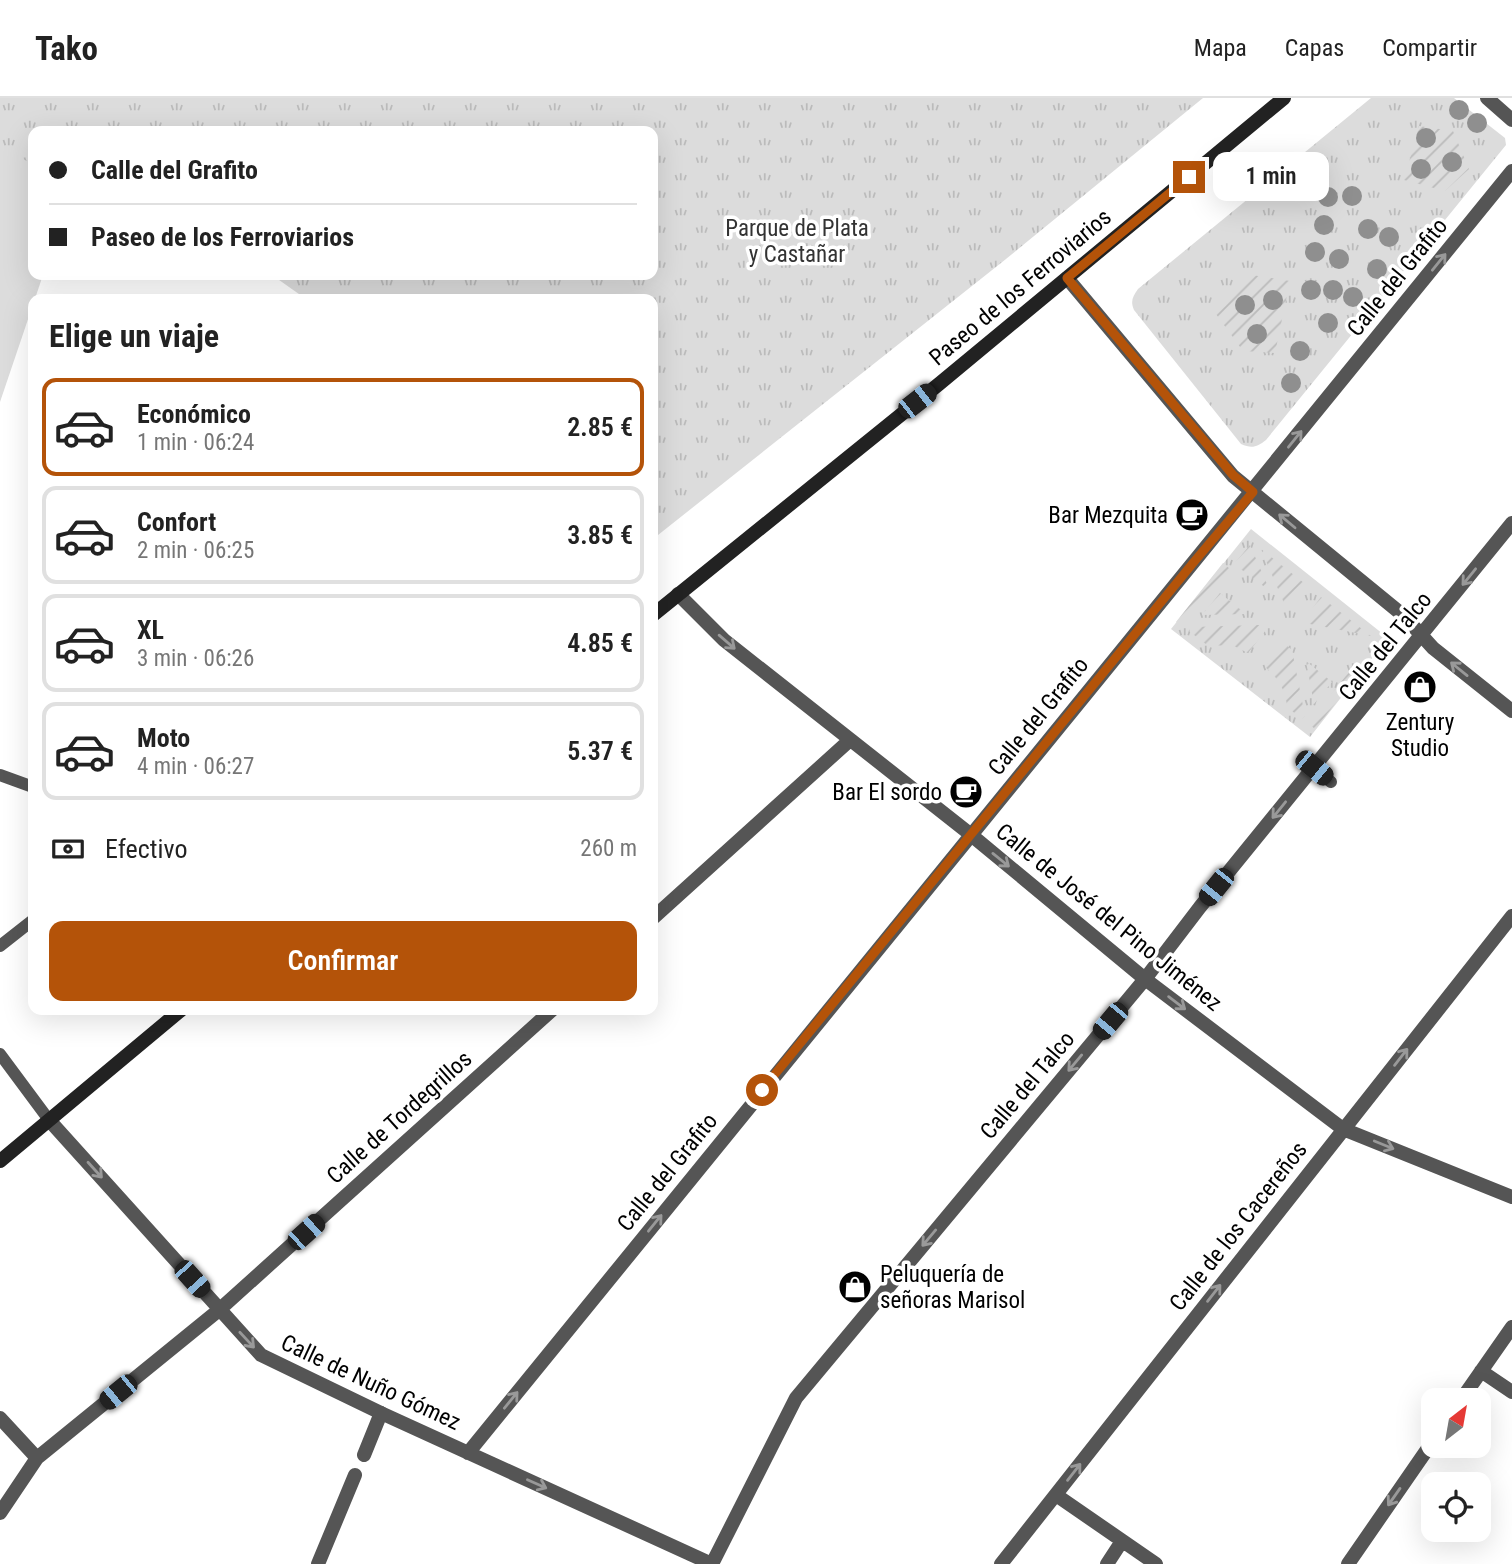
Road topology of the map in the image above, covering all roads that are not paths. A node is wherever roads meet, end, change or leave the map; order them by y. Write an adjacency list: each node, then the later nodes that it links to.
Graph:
1 (1284, 98): 5 (main road, Paseo de los Ferroviarios)
2 (1487, 98): 3 (street)
3 (1512, 120)
4 (1512, 172): 6 (street, Calle del Grafito, one-way to 4)
5 (1067, 278): 6 (street); 8 (main road, Paseo de los Ferroviarios)
6 (1253, 492): 10 (street, one-way to 6); 17 (street, Calle del Grafito)
7 (1512, 523): 10 (street, Calle del Talco, one-way to 10)
8 (678, 594): 9 (main road, Paseo de los Ferroviarios); 12 (street, Calle de José del Pino Jiménez, one-way to 12)
9 (658, 611)
10 (1421, 638): 11 (street, one-way to 10); 13 (street, Calle del Talco)
11 (1512, 712)
12 (850, 740): 17 (street, Calle de José del Pino Jiménez); 18 (street)
13 (1314, 768): 15 (lane); 22 (street, Calle del Talco, one-way to 22)
14 (0, 775): 16 (lane)
15 (1331, 782)
16 (28, 785)
17 (970, 834): 22 (street, Calle de José del Pino Jiménez, one-way to 22); 37 (street, Calle del Grafito, one-way to 17)
18 (658, 913)
19 (1512, 916): 27 (street, Calle de los Cacereños, one-way to 19)
20 (28, 924): 21 (lane)
21 (0, 946)
22 (1145, 979): 27 (street, Calle de José del Pino Jiménez, one-way to 27); 46 (street, Calle del Talco, one-way to 46)
23 (175, 1015): 26 (main road)
24 (546, 1015): 30 (street, Calle de Tordegrillos)
25 (0, 1054): 26 (lane)
26 (49, 1120): 28 (main road); 30 (street, Calle de Nuño Gómez, one-way to 30)
27 (1343, 1129): 29 (street, Calle de José del Pino Jiménez, one-way to 29); 42 (street, Calle de los Cacereños, one-way to 27)
28 (0, 1161)
29 (1512, 1197)
30 (219, 1310): 35 (street, Calle de Nuño Gómez, one-way to 35); 39 (street, Calle de Tordegrillos)
31 (1512, 1327): 32 (street)
32 (1481, 1371): 33 (street); 34 (street)
33 (1469, 1388)
34 (1512, 1392)
35 (381, 1413): 37 (street, Calle de Nuño Gómez); 38 (street)
36 (0, 1418): 39 (street)
37 (468, 1453): 46 (street, Calle de Nuño Gómez, one-way to 46)
38 (364, 1455)
39 (37, 1458): 43 (street, Calle de Tordegrillos)
40 (1421, 1458): 50 (street, one-way to 50)
41 (355, 1475): 45 (street)
42 (1056, 1495): 44 (street); 47 (street, Calle de los Cacereños)
43 (0, 1513)
44 (1122, 1541): 48 (street); 49 (street)
45 (318, 1564)
46 (712, 1564)
47 (1001, 1564)
48 (1107, 1564)
49 (1156, 1564)
50 (1348, 1564)

